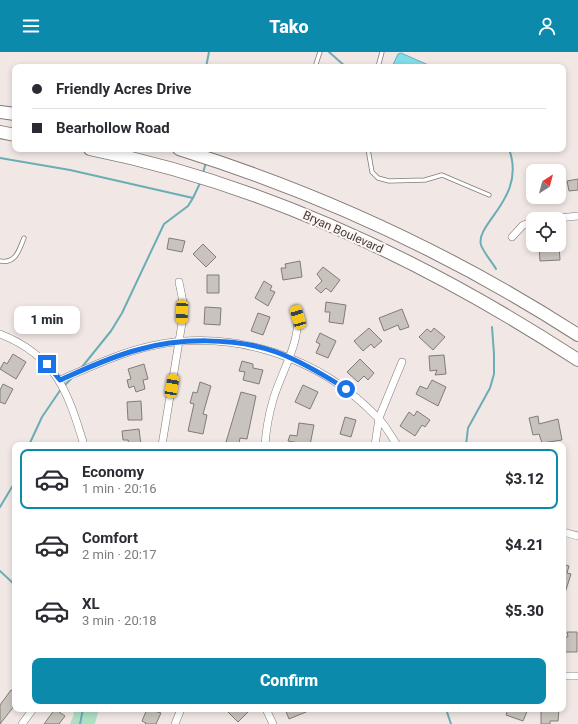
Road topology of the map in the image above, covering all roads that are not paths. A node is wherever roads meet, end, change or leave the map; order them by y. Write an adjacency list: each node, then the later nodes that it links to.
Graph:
1 (320, 52): 3 (lane)
2 (382, 52): 4 (lane)
3 (316, 64)
4 (379, 64)
5 (0, 112): 6 (highway)
6 (12, 114)
7 (0, 132): 8 (highway)
8 (12, 134)
9 (105, 152): 25 (highway, Bryan Boulevard)
10 (188, 152): 22 (highway, Bryan Boulevard)
11 (369, 152): 12 (lane)
12 (489, 195)
13 (578, 216): 14 (street)
14 (566, 217)
15 (526, 224): 16 (street)
16 (512, 237)
17 (24, 238): 18 (lane)
18 (0, 261)
19 (179, 282): 23 (street)
20 (296, 309): 24 (street)
21 (0, 334): 27 (street)
22 (578, 335)
23 (179, 342): 24 (street); 27 (street); 30 (street)
24 (288, 357): 28 (street); 31 (street)
25 (578, 360)
26 (402, 362): 28 (street)
27 (60, 380): 29 (street)
28 (379, 418): 32 (street); 33 (street)
29 (83, 442)
30 (162, 442)
31 (266, 442)
32 (375, 442)
33 (395, 442)
34 (566, 533): 35 (street)
35 (578, 536)
36 (566, 676): 37 (street)
37 (578, 676)
38 (31, 712): 41 (street)
39 (180, 712): 42 (street)
40 (268, 712): 43 (street)
41 (22, 724)
42 (175, 724)
43 (274, 724)

